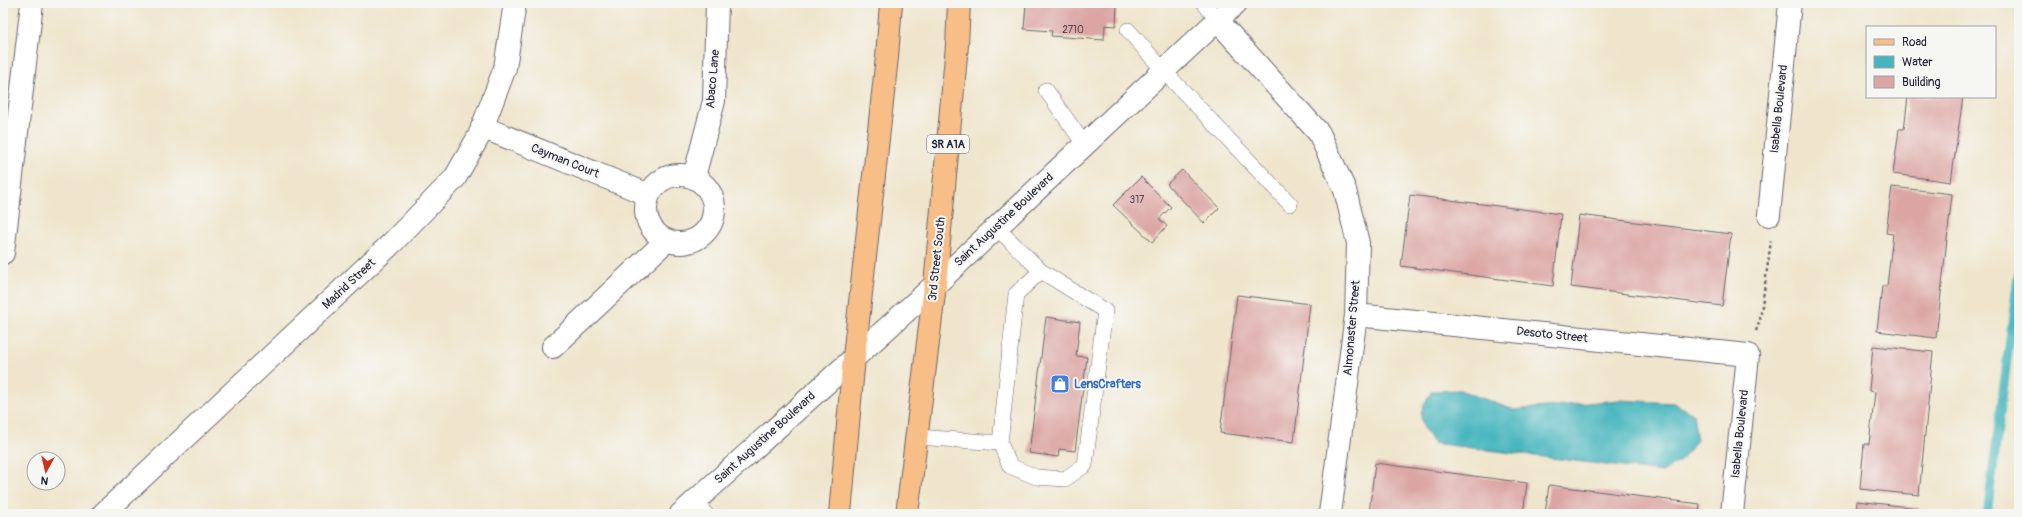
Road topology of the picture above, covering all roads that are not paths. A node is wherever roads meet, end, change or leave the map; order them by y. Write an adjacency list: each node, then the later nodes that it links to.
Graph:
1 (32, 3): 13 (street)
2 (515, 3): 12 (street, Madrid Street)
3 (717, 3): 15 (street, Abaco Lane)
4 (891, 3): 27 (main road)
5 (959, 3): 23 (main road, 3rd Street South / SR A1A)
6 (1236, 3): 8 (street, Saint Augustine Boulevard)
7 (1790, 3): 18 (street, Isabella Boulevard)
8 (1211, 11): 10 (street, Saint Augustine Boulevard); 24 (street, Almonaster Street)
9 (1128, 30): 10 (lane)
10 (1163, 70): 14 (street, Saint Augustine Boulevard); 17 (lane)
11 (1046, 90): 14 (lane)
12 (482, 127): 16 (street, Cayman Court); 31 (street, Madrid Street)
13 (9, 129): 21 (street)
14 (1084, 144): 19 (street, Saint Augustine Boulevard)
15 (694, 177): 16 (street); 20 (street)
16 (649, 195): 20 (street)
17 (1290, 204)
18 (1769, 215)
19 (996, 227): 22 (lane); 23 (street, Saint Augustine Boulevard)
20 (666, 240): 25 (street)
21 (3, 253)
22 (1041, 271): 29 (lane); 29 (lane)
23 (935, 285): 27 (street, Saint Augustine Boulevard); 28 (main road, 3rd Street South / SR A1A)
24 (1356, 315): 26 (street, Desoto Street); 34 (street, Almonaster Street)
25 (553, 347)
26 (1748, 355): 35 (street, Isabella Boulevard)
27 (854, 357): 30 (street, Saint Augustine Boulevard); 32 (main road)
28 (917, 437): 29 (lane); 33 (main road, 3rd Street South / SR A1A)
29 (1000, 444)
30 (694, 510)
31 (103, 514)
32 (840, 514)
33 (908, 514)
34 (1330, 514)
35 (1732, 514)

